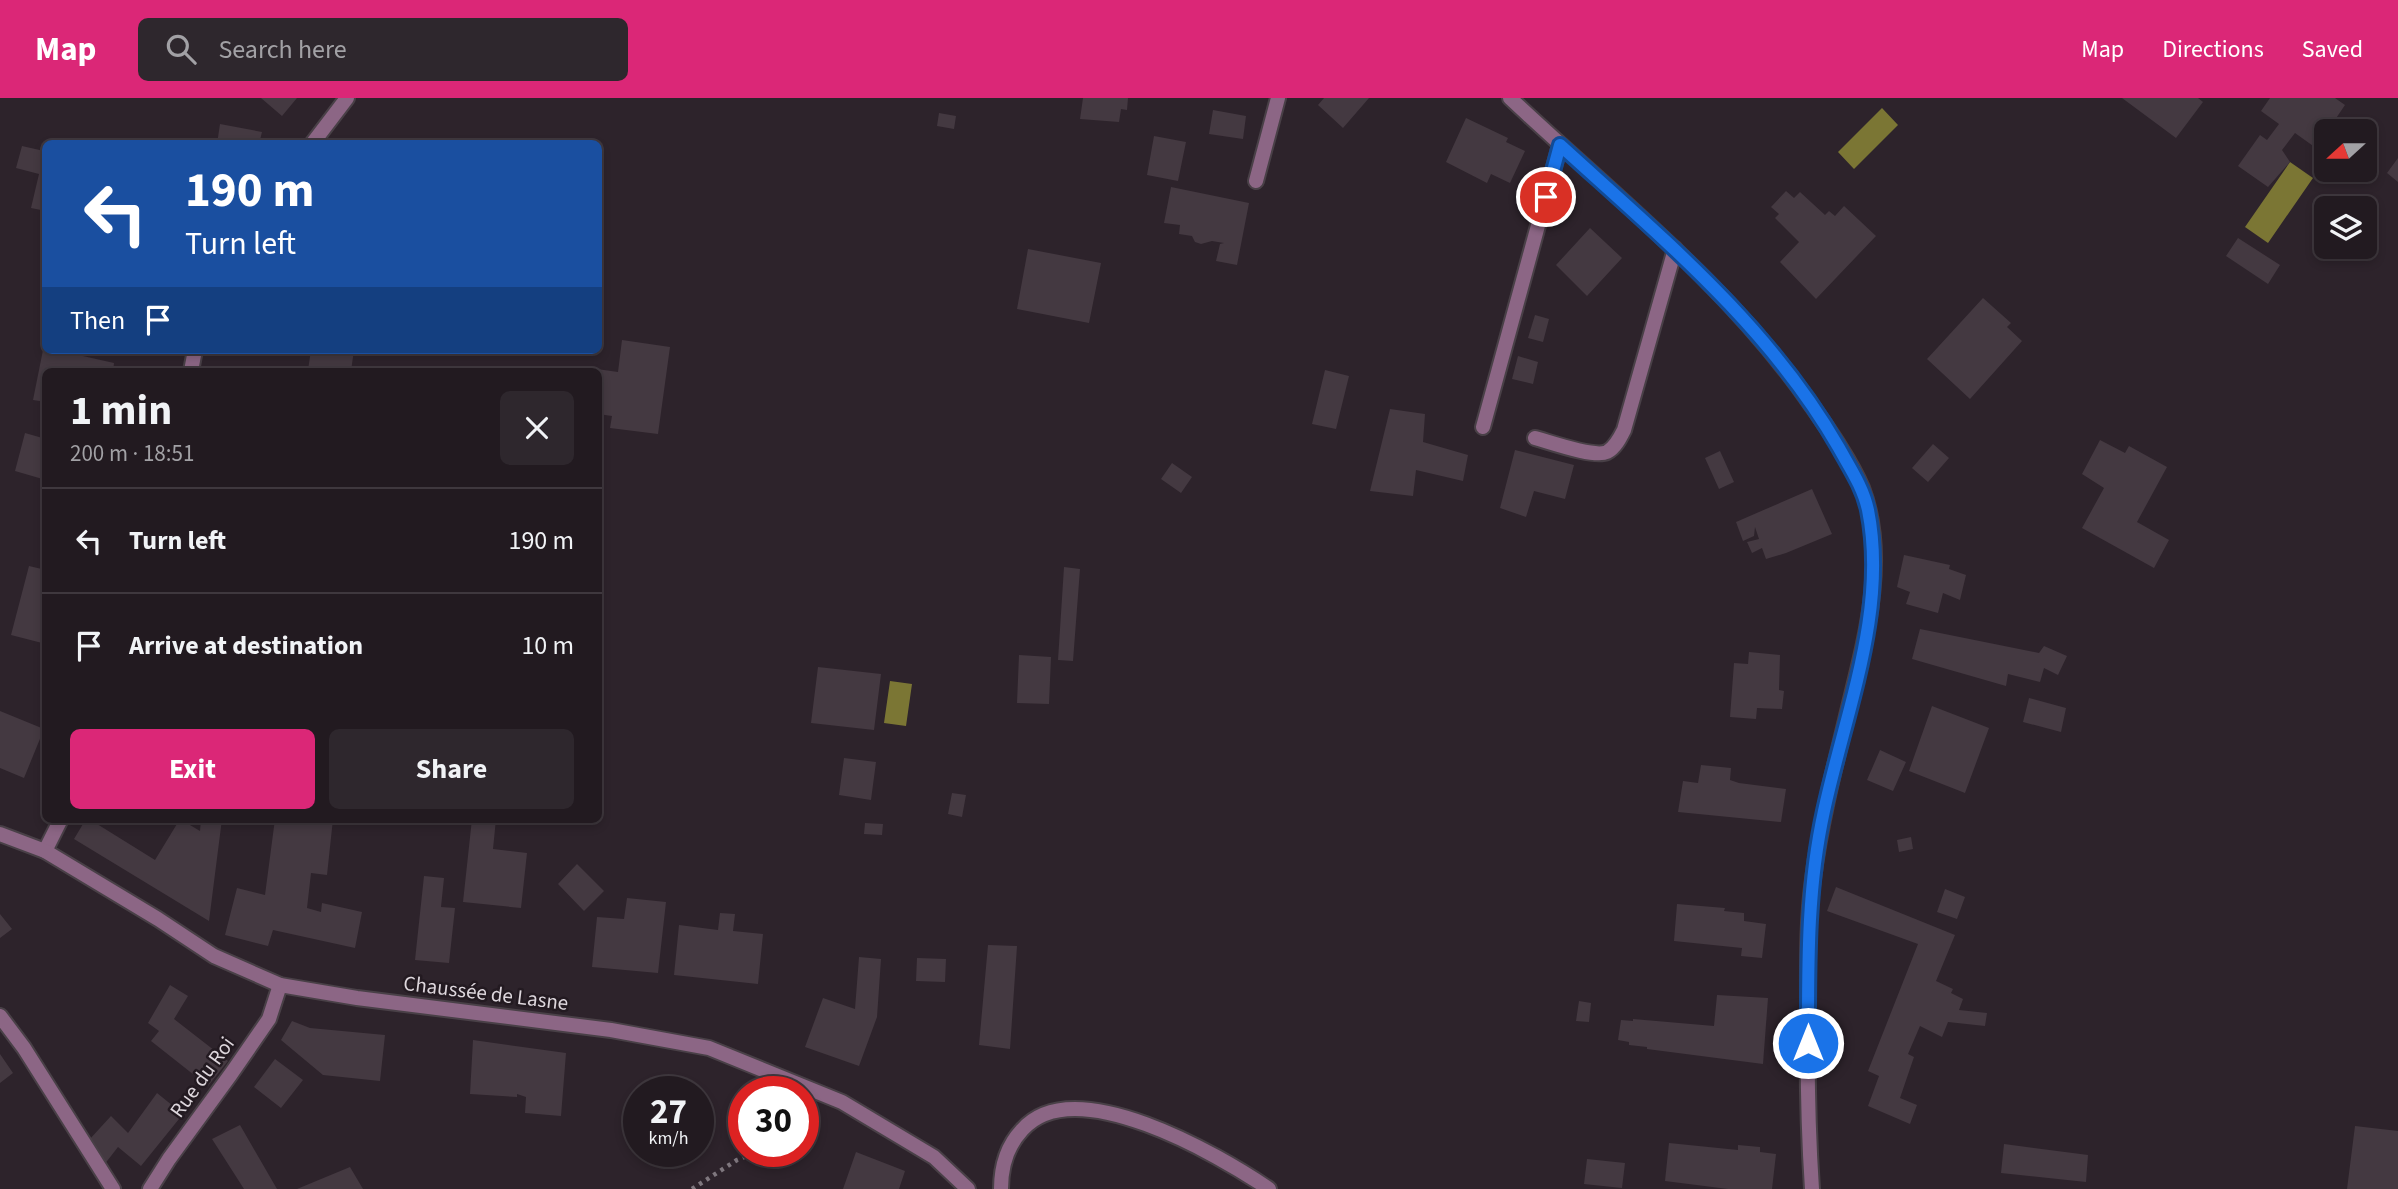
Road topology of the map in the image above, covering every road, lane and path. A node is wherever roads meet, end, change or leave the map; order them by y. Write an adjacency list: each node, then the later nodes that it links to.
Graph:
1 (347, 98): 4 (street)
2 (1278, 98): 6 (street)
3 (1510, 98): 5 (street)
4 (315, 140)
5 (1560, 145): 7 (street); 8 (street)
6 (1256, 181)
7 (1675, 249): 9 (street); 22 (street)
8 (1483, 427)
9 (1535, 438)
10 (59, 823): 12 (street)
11 (0, 834): 12 (street, Chaussée de Lasne)
12 (45, 851): 13 (street, Chaussée de Lasne)
13 (280, 985): 17 (street, Rue du Roi); 19 (street, Chaussée de Lasne)
14 (0, 1016): 16 (street)
15 (728, 1166): 18 (path)
16 (113, 1189)
17 (150, 1189)
18 (692, 1189)
19 (968, 1189)
20 (1001, 1189): 21 (street)
21 (1269, 1189)
22 (1812, 1189)

